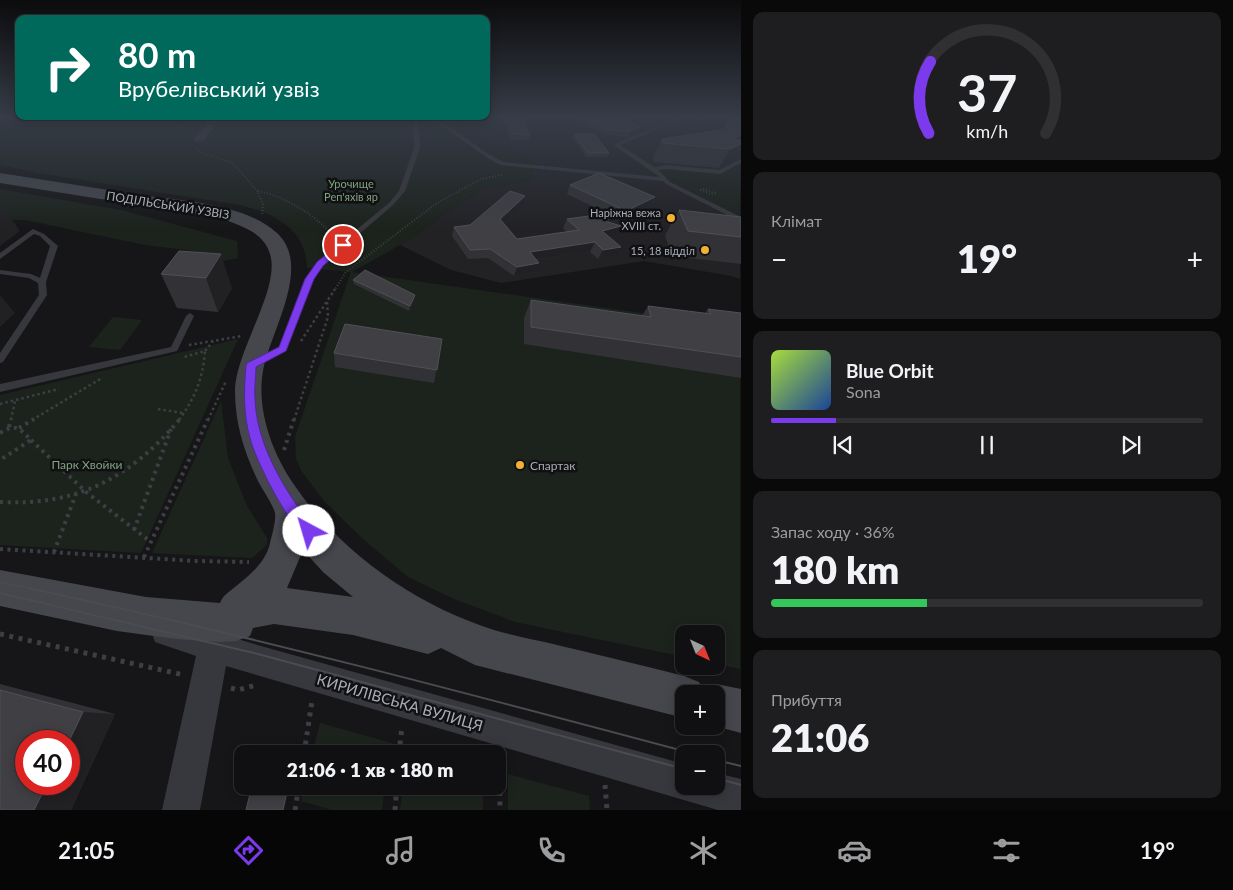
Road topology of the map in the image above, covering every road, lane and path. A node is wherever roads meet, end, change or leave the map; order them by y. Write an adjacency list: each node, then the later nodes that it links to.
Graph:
1 (209, 154): 10 (path)
2 (415, 154): 13 (lane)
3 (483, 154): 9 (lane)
4 (629, 154): 6 (lane)
5 (740, 160): 6 (lane)
6 (652, 169): 9 (lane)
7 (498, 175): 17 (path)
8 (0, 178): 26 (street, ПОДІЛЬСЬКИЙ УЗВІЗ)
9 (663, 179): 12 (lane)
10 (257, 191): 11 (path); 13 (path)
11 (262, 216)
12 (740, 220)
13 (343, 245): 26 (lane)
14 (0, 257): 16 (lane)
15 (0, 272): 16 (lane)
16 (42, 282): 25 (lane)
17 (326, 300): 22 (path); 42 (path)
18 (190, 316): 21 (lane)
19 (240, 336): 20 (path)
20 (214, 340): 21 (path); 23 (path)
21 (174, 348): 32 (lane)
22 (296, 348)
23 (204, 351): 24 (path); 36 (path)
24 (182, 357)
25 (0, 360)
26 (251, 365): 47 (street, ПОДІЛЬСЬКИЙ УЗВІЗ)
27 (111, 375): 28 (path)
28 (102, 378): 30 (path); 39 (path)
29 (226, 381): 49 (path)
30 (85, 382)
31 (67, 387): 33 (path)
32 (0, 388)
33 (15, 400): 34 (path); 37 (path)
34 (0, 404)
35 (158, 409): 36 (path)
36 (183, 413): 38 (path)
37 (9, 427): 39 (path); 40 (path)
38 (172, 427): 44 (path); 48 (path)
39 (19, 428): 41 (path)
40 (0, 433)
41 (31, 440): 43 (path); 44 (path)
42 (282, 458)
43 (0, 460)
44 (86, 492): 45 (path); 48 (path)
45 (77, 494): 46 (path); 51 (path)
46 (0, 502)
47 (292, 510): 56 (street); 57 (street, ПОДІЛЬСЬКИЙ УЗВІЗ)
48 (134, 530): 49 (path)
49 (151, 542): 52 (path)
50 (0, 549): 51 (path)
51 (54, 552): 52 (path)
52 (144, 557): 53 (path)
53 (249, 562)
54 (0, 588): 56 (street, КИРИЛІВСЬКА ВУЛИЦЯ)
55 (0, 634): 58 (path)
56 (216, 635): 57 (street, КИРИЛІВСЬКА ВУЛИЦЯ); 58 (street); 67 (street, КИРИЛІВСЬКА ВУЛИЦЯ)
57 (492, 649): 60 (street, КИРИЛІВСЬКА ВУЛИЦЯ)
58 (205, 680): 59 (path); 74 (street)
59 (238, 690)
60 (675, 695)
61 (312, 701): 65 (path)
62 (725, 707): 63 (street)
63 (740, 711)
64 (402, 726): 66 (path)
65 (305, 745)
66 (400, 745)
67 (675, 779)
68 (605, 785): 78 (path)
69 (725, 794): 73 (street)
70 (298, 795): 75 (path)
71 (396, 795): 76 (path)
72 (499, 795): 77 (path)
73 (740, 798)
74 (181, 810)
75 (295, 810)
76 (395, 810)
77 (500, 810)
78 (607, 810)

